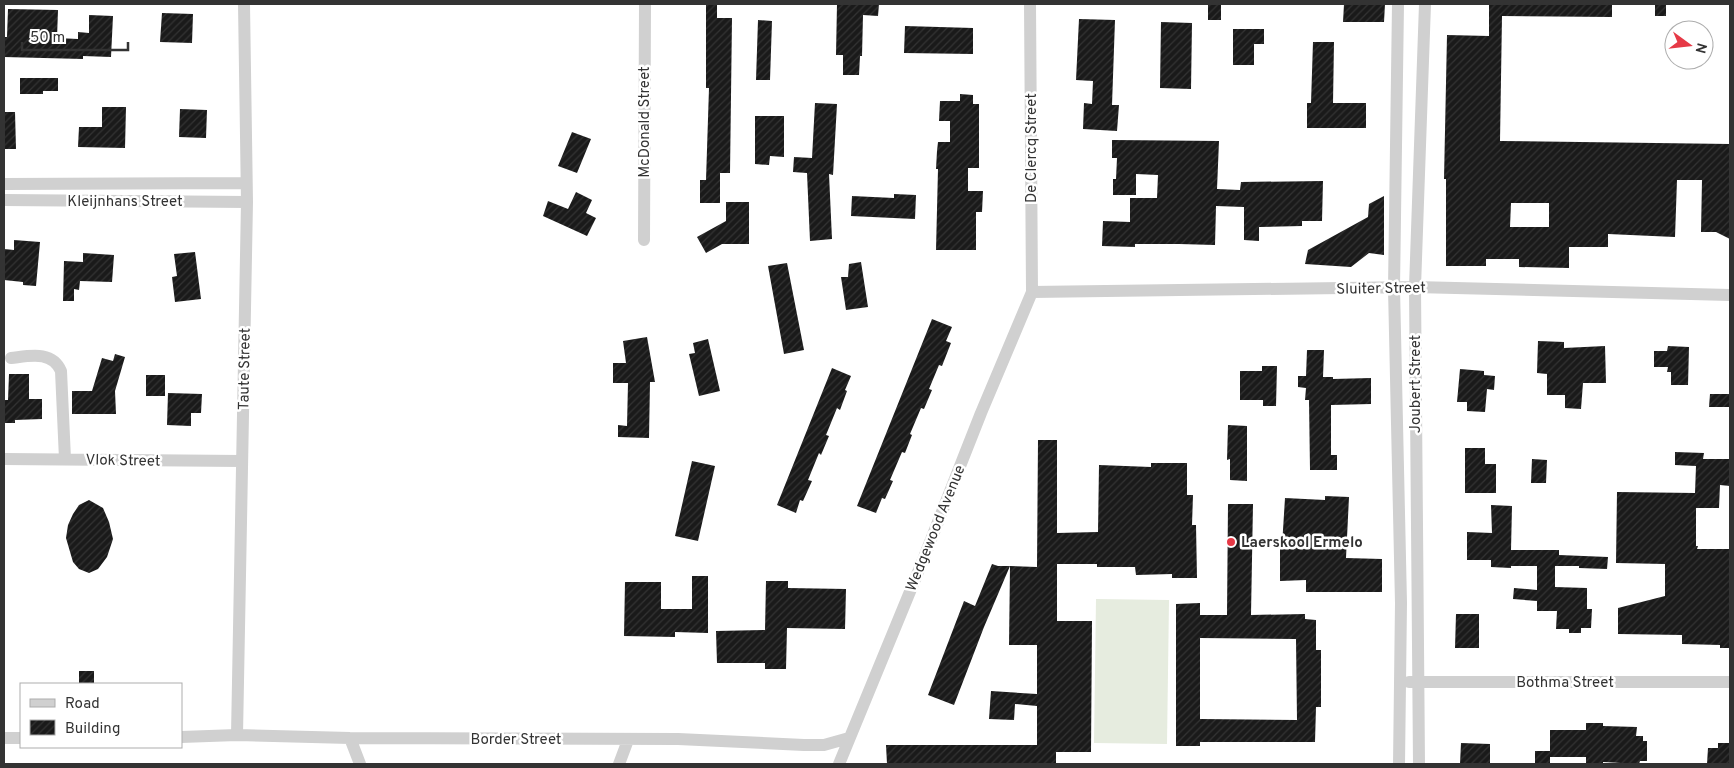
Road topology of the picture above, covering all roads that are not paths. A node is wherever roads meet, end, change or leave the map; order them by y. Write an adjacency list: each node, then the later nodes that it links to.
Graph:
1 (244, 4): 6 (street, Taute Street)
2 (645, 4): 10 (street, McDonald Street)
3 (1030, 4): 13 (street, De Clercq Street)
4 (1398, 4): 12 (street, Joubert Street)
5 (1425, 4): 11 (street, Joubert Street)
6 (246, 183): 7 (street, Kleijnhans Street); 9 (street, Taute Street)
7 (4, 184)
8 (4, 200): 9 (street, Kleijnhans Street)
9 (247, 202): 18 (street, Taute Street)
10 (644, 240)
11 (1415, 287): 12 (street, Sluiter Street); 14 (street, Sluiter Street); 19 (street, Joubert Street)
12 (1394, 288): 13 (street, Sluiter Street); 21 (street, Joubert Street)
13 (1032, 292): 27 (street, Wedgewood Avenue)
14 (1730, 295)
15 (11, 358): 17 (street)
16 (4, 459): 17 (street, Vlok Street)
17 (65, 459): 18 (street, Vlok Street)
18 (242, 461): 22 (street, Taute Street)
19 (1418, 681): 20 (street, Bothma Street); 21 (street, Bothma Street); 33 (street, Joubert Street)
20 (1730, 682)
21 (1399, 683): 32 (street, Joubert Street)
22 (237, 735): 23 (street, Border Street); 26 (street, Border Street)
23 (182, 737)
24 (4, 738): 25 (street)
25 (20, 738)
26 (350, 738): 28 (street, Border Street); 29 (street)
27 (849, 738): 28 (street, Border Street); 31 (street, Wedgewood Avenue)
28 (628, 740): 30 (street)
29 (360, 764)
30 (619, 764)
31 (839, 764)
32 (1399, 764)
33 (1419, 764)

